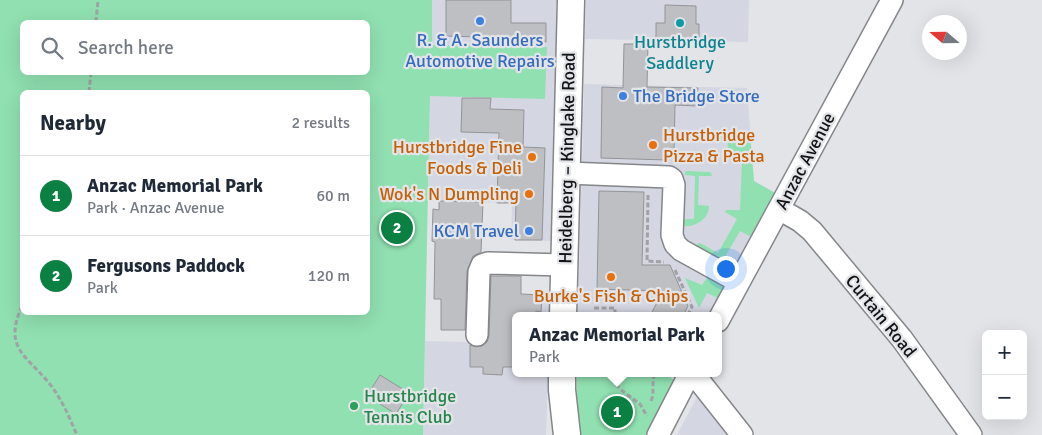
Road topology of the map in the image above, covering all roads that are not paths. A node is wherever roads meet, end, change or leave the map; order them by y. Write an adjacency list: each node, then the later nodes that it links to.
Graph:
1 (571, 0): 3 (main road, Heidelberg – Kinglake Road)
2 (892, 0): 4 (street, Anzac Avenue)
3 (567, 173): 5 (main road, Heidelberg – Kinglake Road); 6 (street)
4 (779, 209): 6 (street, Anzac Avenue); 17 (street, Curtain Road)
5 (564, 265): 7 (main road, Heidelberg – Kinglake Road); 9 (street)
6 (740, 282): 8 (street, Anzac Avenue)
7 (563, 312)
8 (722, 314)
9 (477, 335)
10 (690, 377): 13 (street)
11 (695, 377): 16 (street)
12 (562, 382): 14 (main road); 15 (main road)
13 (659, 432)
14 (555, 435)
15 (567, 435)
16 (742, 435)
17 (971, 435)

